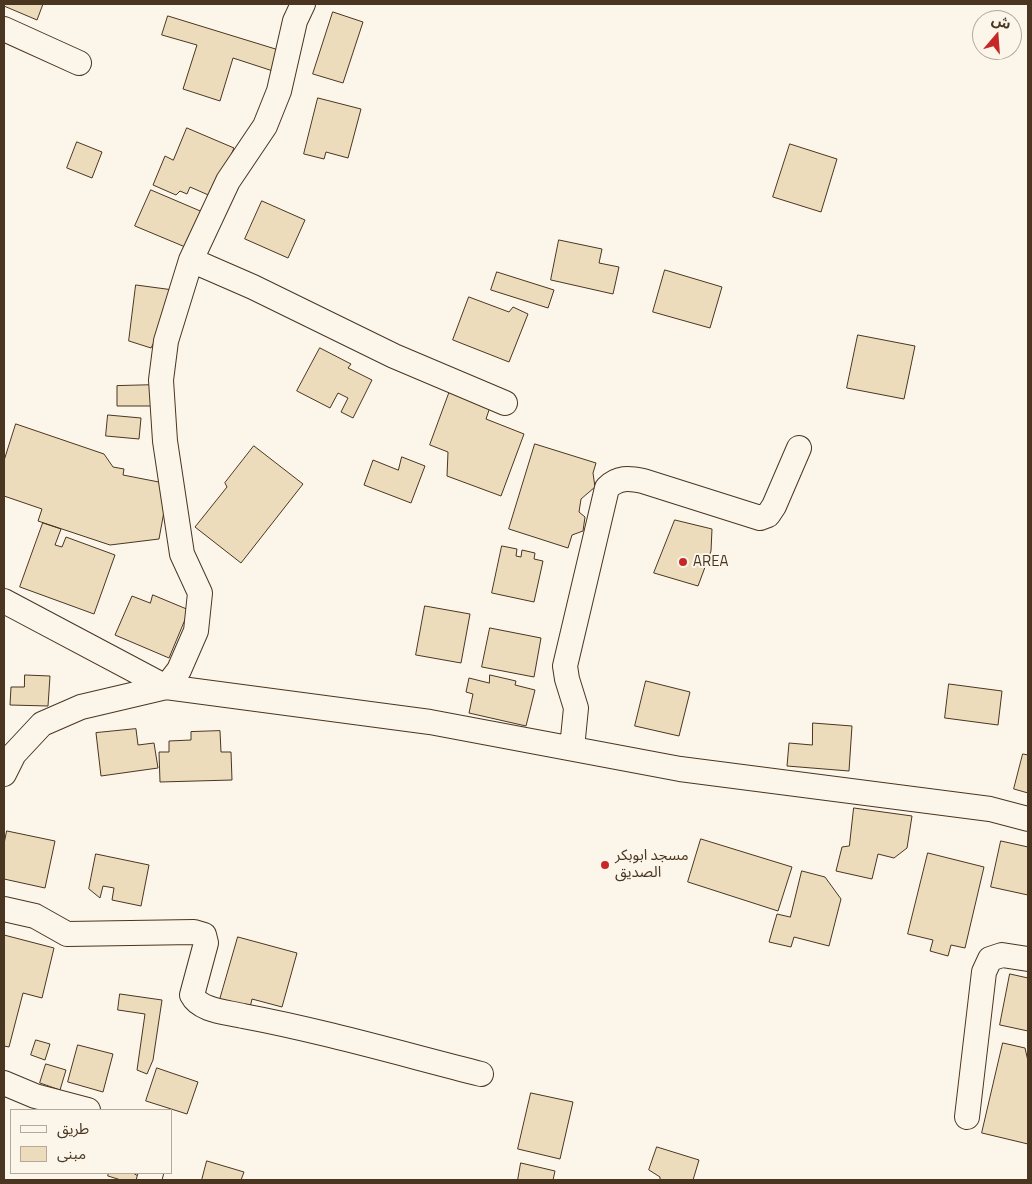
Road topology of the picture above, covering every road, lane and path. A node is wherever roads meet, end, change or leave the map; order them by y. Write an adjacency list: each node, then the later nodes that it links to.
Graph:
1 (303, 4): 4 (street)
2 (4, 29): 3 (street)
3 (79, 63)
4 (191, 260): 5 (street); 8 (street)
5 (505, 402)
6 (799, 448): 9 (street)
7 (4, 601): 8 (street)
8 (166, 687): 9 (street); 10 (street)
9 (572, 748): 11 (street)
10 (4, 774)
11 (1028, 819)
12 (4, 909): 14 (street)
13 (1028, 959): 17 (street)
14 (481, 1074)
15 (4, 1083): 16 (street)
16 (84, 1109)
17 (967, 1117)

